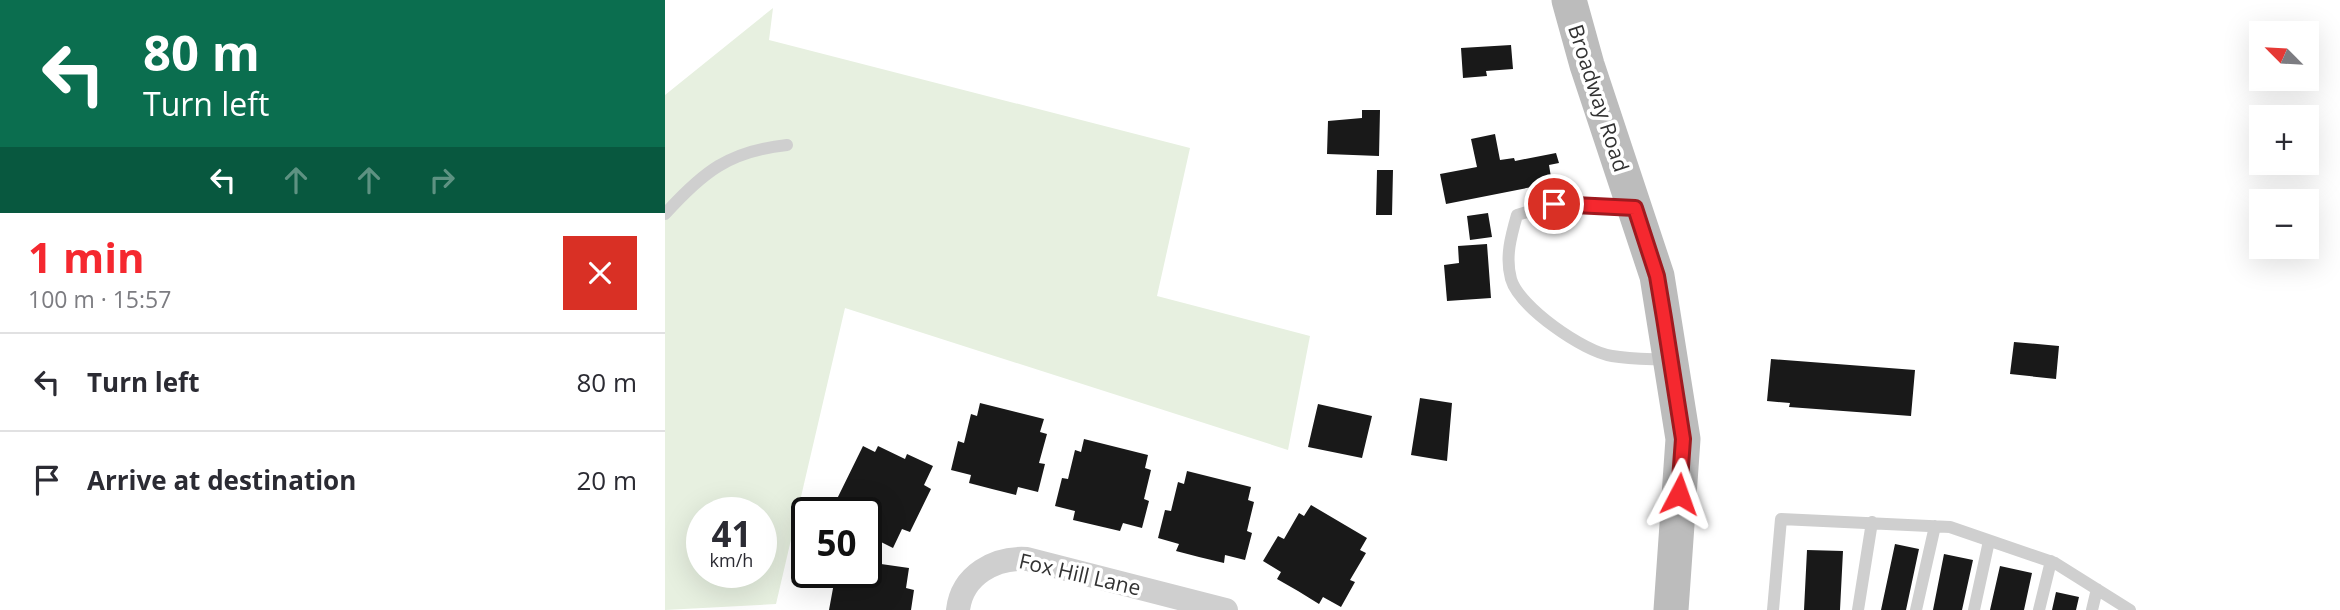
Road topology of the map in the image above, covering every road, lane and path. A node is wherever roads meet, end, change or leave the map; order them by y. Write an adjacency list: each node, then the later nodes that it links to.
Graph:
1 (1569, 0): 3 (main road, Broadway Road)
2 (787, 145): 4 (lane)
3 (1635, 208): 5 (main road, Broadway Road); 5 (lane)
4 (665, 214)
5 (1671, 360): 13 (main road, Broadway Road)
6 (1872, 522): 7 (lane); 14 (lane); 15 (lane)
7 (1935, 526): 8 (lane); 16 (lane)
8 (1989, 541): 9 (lane); 17 (lane)
9 (2051, 561): 10 (lane); 18 (lane)
10 (2097, 589): 19 (lane); 20 (lane)
11 (958, 610): 12 (street, Fox Hill Lane)
12 (1226, 610)
13 (1671, 610)
14 (1773, 610)
15 (1858, 610)
16 (1916, 610)
17 (1974, 610)
18 (2039, 610)
19 (2092, 610)
20 (2130, 610)

